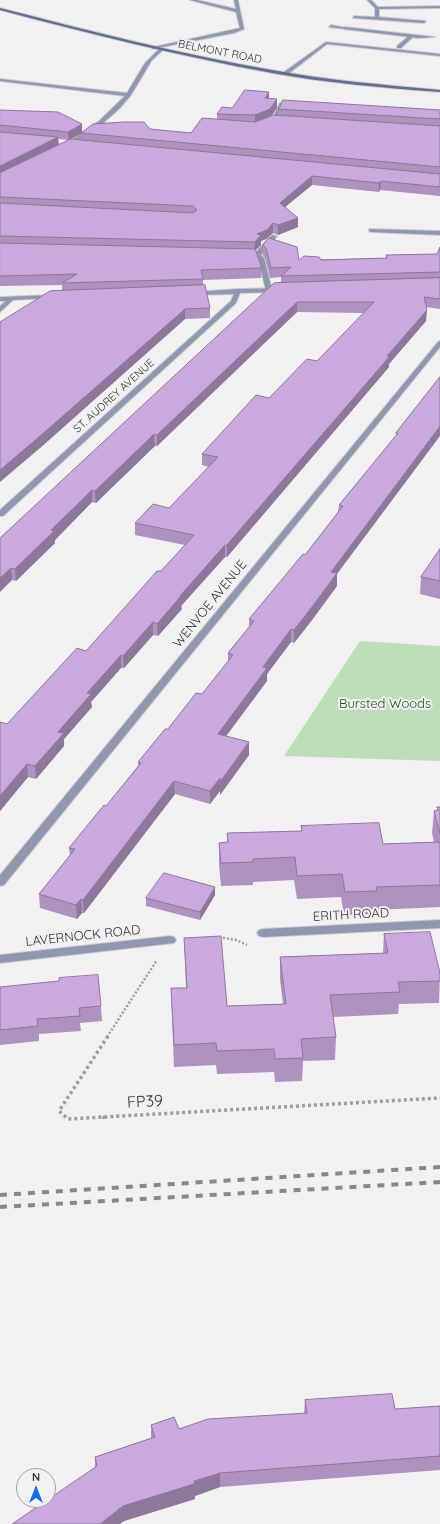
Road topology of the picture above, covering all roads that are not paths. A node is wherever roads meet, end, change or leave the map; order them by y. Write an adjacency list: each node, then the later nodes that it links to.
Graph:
1 (192, 0): 7 (street)
2 (236, 0): 7 (street)
3 (369, 0): 5 (street)
4 (440, 7): 5 (street)
5 (377, 8): 9 (street)
6 (0, 9): 18 (street, BELMONT ROAD)
7 (238, 11): 18 (street)
8 (354, 17): 9 (street)
9 (377, 18): 10 (street); 11 (street)
10 (424, 22)
11 (374, 23)
12 (331, 26): 14 (street)
13 (368, 27): 14 (street)
14 (363, 30): 15 (street)
15 (412, 36): 16 (street); 17 (street)
16 (432, 37)
17 (399, 47)
18 (153, 48): 19 (street, BELMONT ROAD)
19 (161, 50): 21 (street, BELMONT ROAD); 24 (street)
20 (440, 55): 21 (street)
21 (286, 73): 23 (street, BELMONT ROAD)
22 (0, 80): 24 (street)
23 (440, 91)
24 (129, 95): 29 (street)
25 (282, 104): 26 (street)
26 (273, 120): 27 (street); 28 (street)
27 (281, 120)
28 (267, 122)
29 (71, 144): 30 (street); 31 (street)
30 (64, 145)
31 (78, 145)
32 (371, 230): 33 (street)
33 (440, 234)
34 (274, 236): 36 (street)
35 (241, 254): 36 (street)
36 (257, 255): 37 (street)
37 (269, 290): 38 (street); 39 (street)
38 (284, 290)
39 (238, 291): 40 (street); 46 (street, ST. AUDREY AVENUE)
40 (184, 293)
41 (59, 297): 42 (street)
42 (12, 298): 43 (street); 44 (street)
43 (0, 299)
44 (0, 310)
45 (440, 343): 47 (street, WENVOE AVENUE)
46 (0, 514)
47 (0, 882)
48 (440, 924): 49 (street, ERITH ROAD)
49 (263, 933)
50 (170, 940): 51 (street, LAVERNOCK ROAD)
51 (0, 959)

